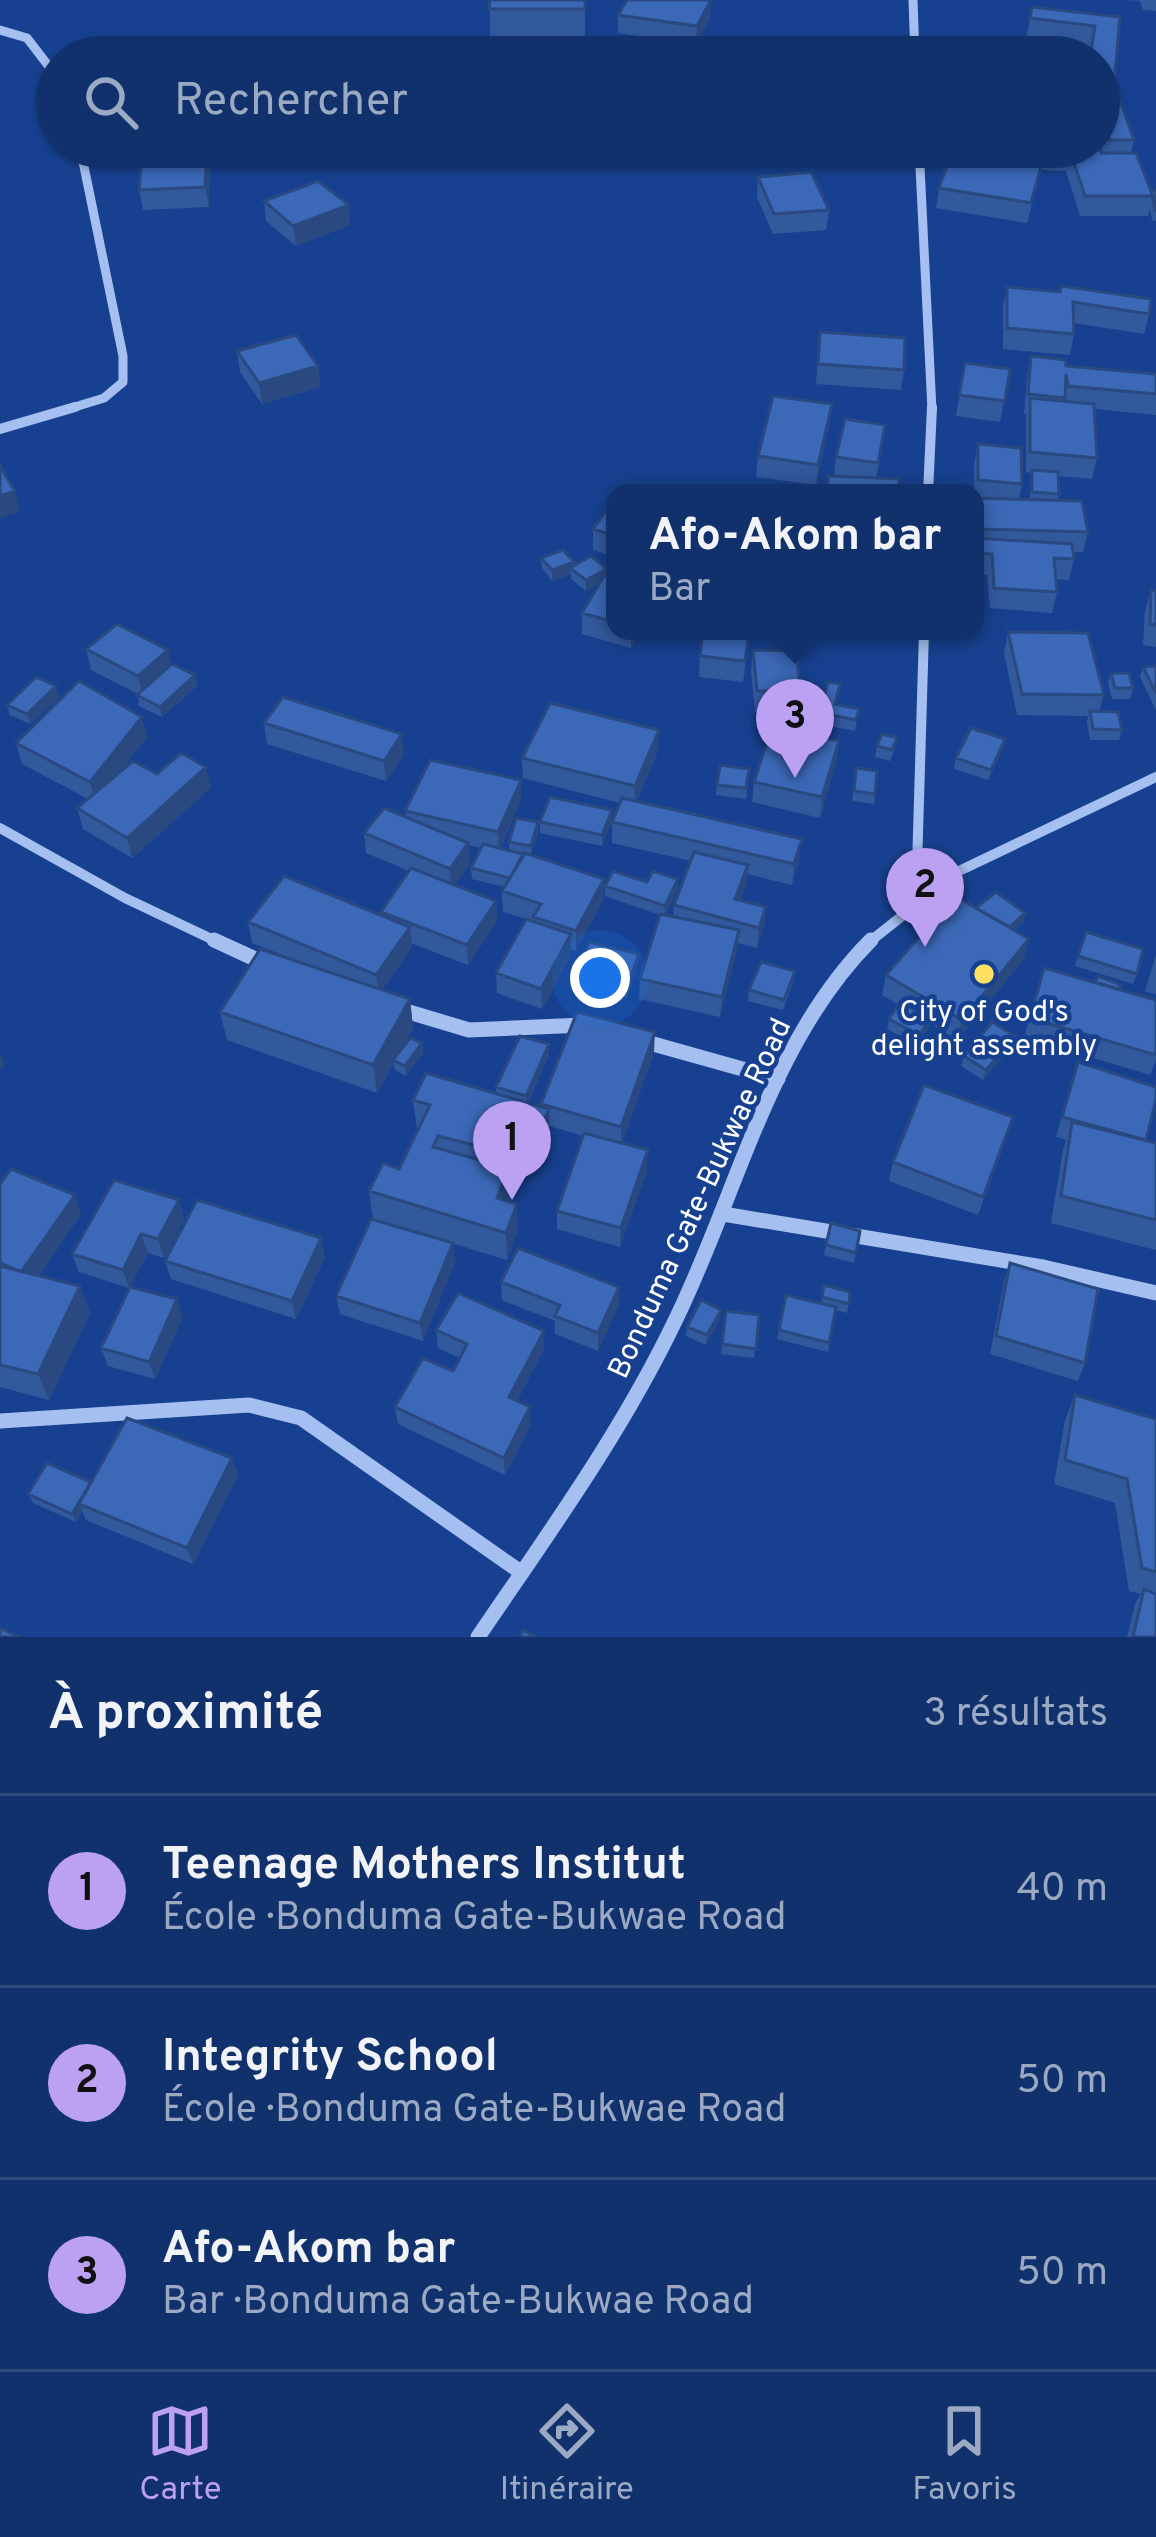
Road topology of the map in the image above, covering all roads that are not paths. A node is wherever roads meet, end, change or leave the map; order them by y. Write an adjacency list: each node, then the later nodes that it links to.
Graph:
1 (913, 0): 3 (street)
2 (0, 30): 4 (street)
3 (914, 36)
4 (36, 50)
5 (84, 168): 7 (street)
6 (920, 168): 8 (street)
7 (0, 429)
8 (928, 484)
9 (924, 640): 12 (street)
10 (1156, 777): 12 (street, Bonduma Gate-Bukwae Road)
11 (0, 828): 13 (street)
12 (916, 901): 17 (street, Bonduma Gate-Bukwae Road)
13 (281, 971)
14 (385, 1005): 15 (street)
15 (604, 1030)
16 (626, 1036): 17 (street)
17 (778, 1078): 18 (street, Bonduma Gate-Bukwae Road)
18 (723, 1214): 19 (street); 21 (street, Bonduma Gate-Bukwae Road)
19 (1156, 1293)
20 (0, 1420): 21 (street)
21 (522, 1573): 22 (street, Bonduma Gate-Bukwae Road)
22 (478, 1637)

